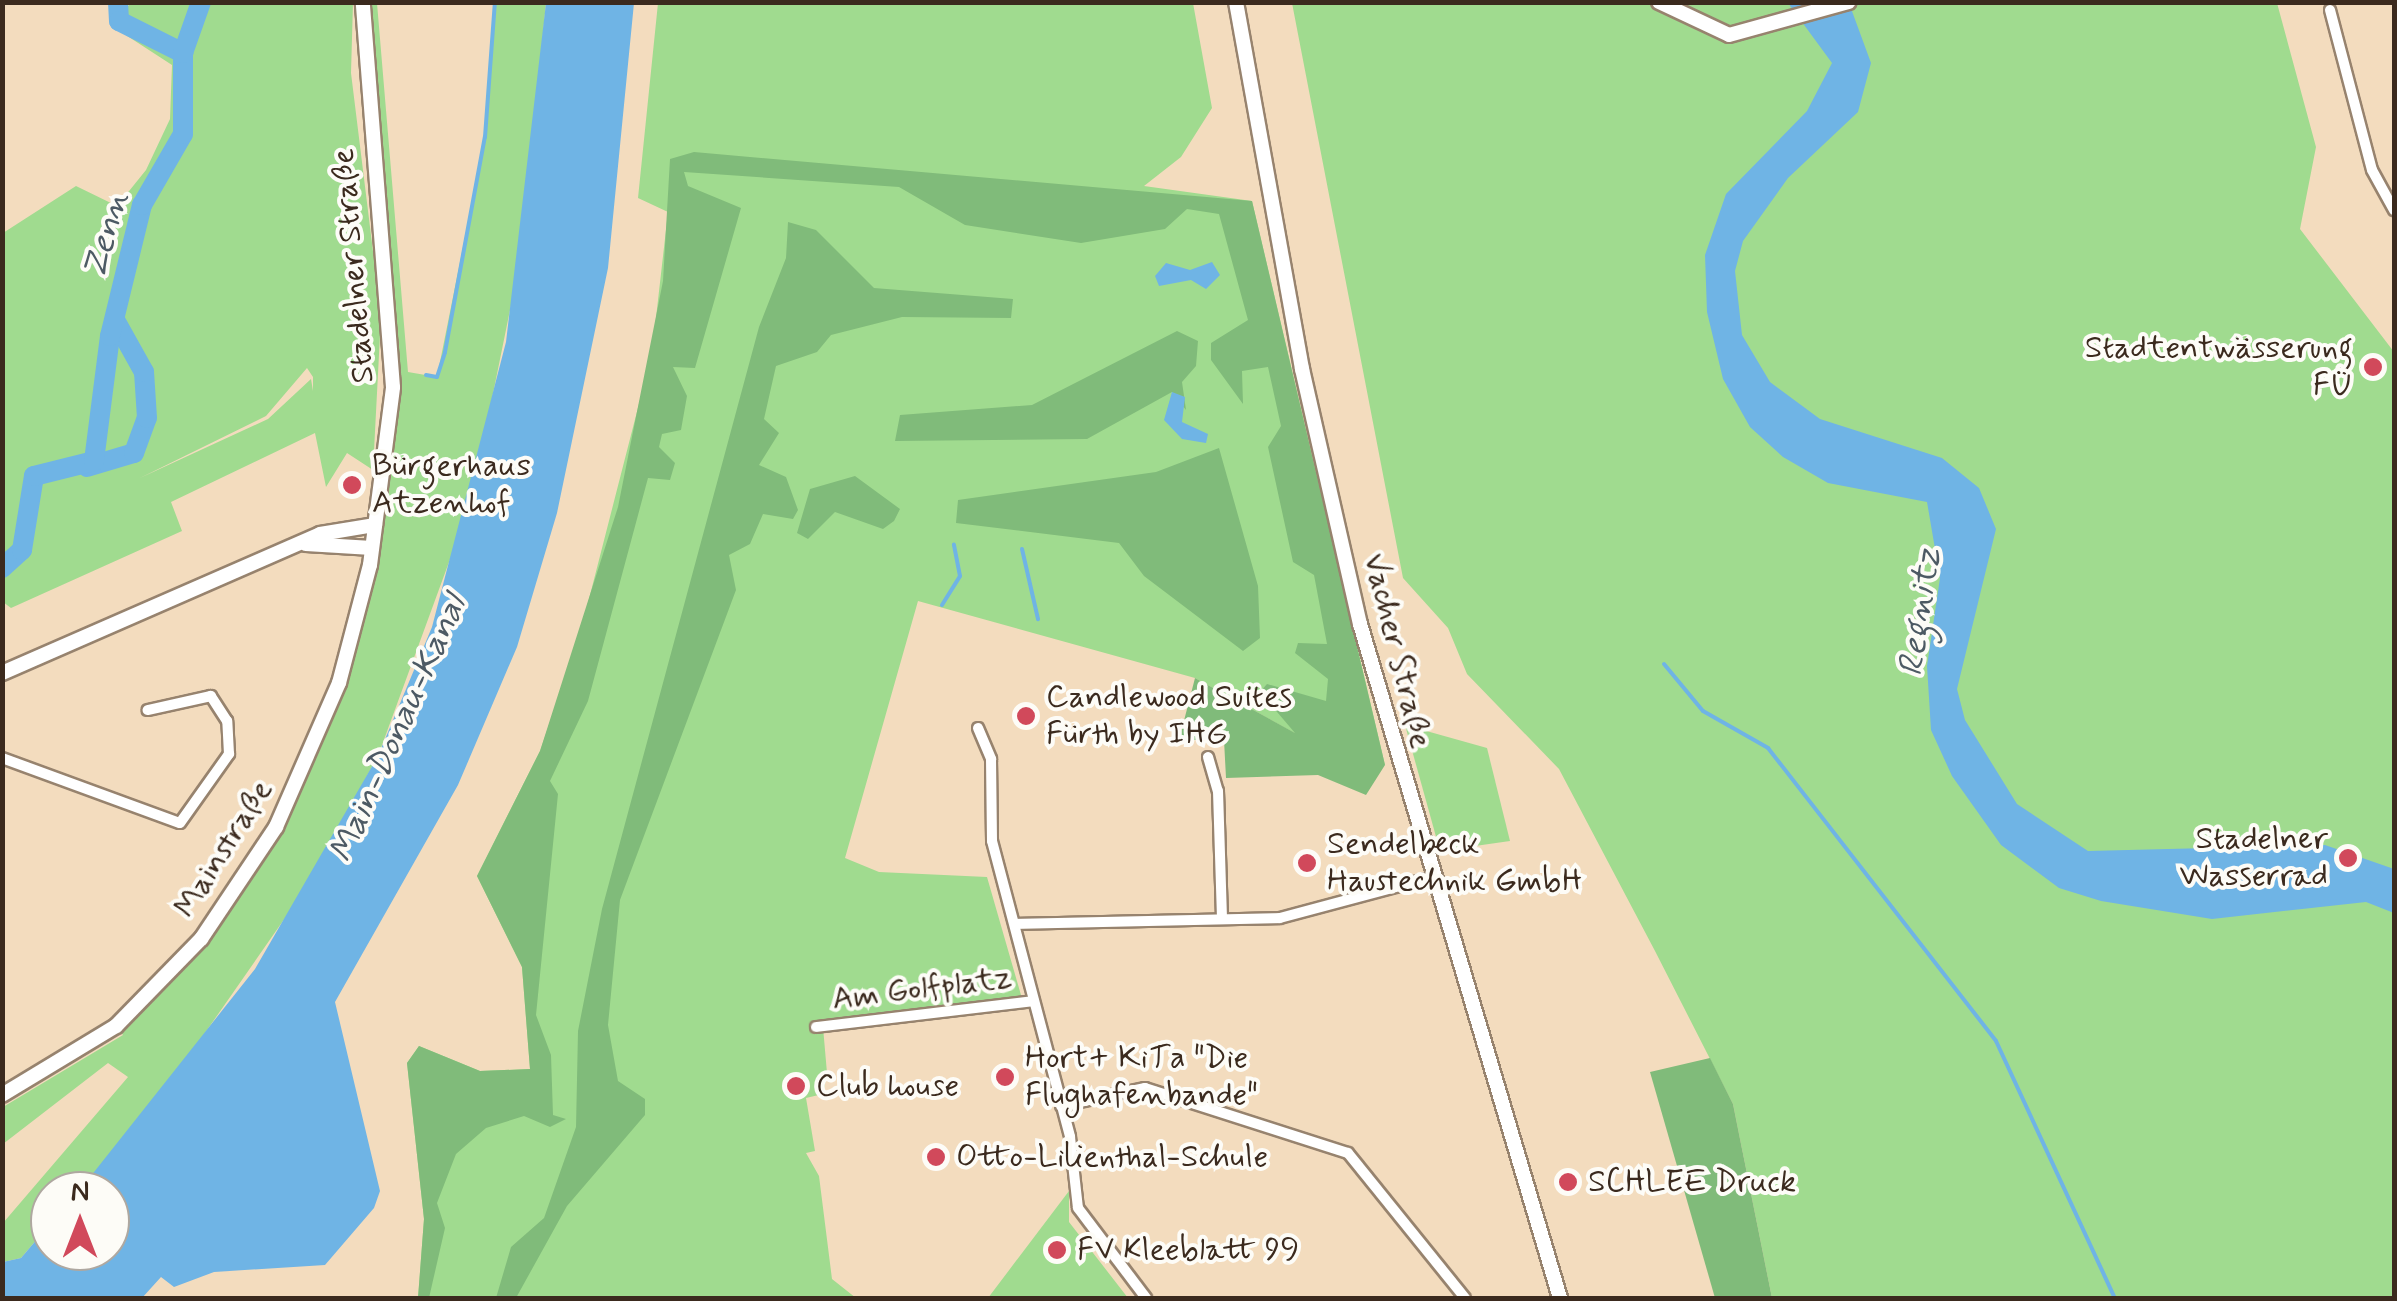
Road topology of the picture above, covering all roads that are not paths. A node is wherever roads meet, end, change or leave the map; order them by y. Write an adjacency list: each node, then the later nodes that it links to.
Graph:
1 (363, 2): 7 (street, Stadelner Straße)
2 (1236, 2): 15 (street, Vacher Straße)
3 (1659, 2): 4 (street)
4 (1849, 2)
5 (2330, 10): 6 (street)
6 (2394, 210)
7 (376, 525): 8 (street); 9 (street, Stadelner Straße)
8 (300, 544): 9 (street); 10 (street)
9 (372, 548): 20 (street, Mainstraße)
10 (2, 672)
11 (148, 710): 14 (street)
12 (978, 728): 17 (street)
13 (1208, 757): 16 (street)
14 (2, 758)
15 (1429, 878): 16 (street); 24 (street, Vacher Straße)
16 (1222, 918): 17 (street)
17 (1017, 924): 18 (street)
18 (1033, 1001): 19 (street, Am Golfplatz); 21 (street)
19 (816, 1027)
20 (2, 1095)
21 (1062, 1106): 22 (street); 23 (street)
22 (1146, 1298)
23 (1464, 1298)
24 (1560, 1298)

